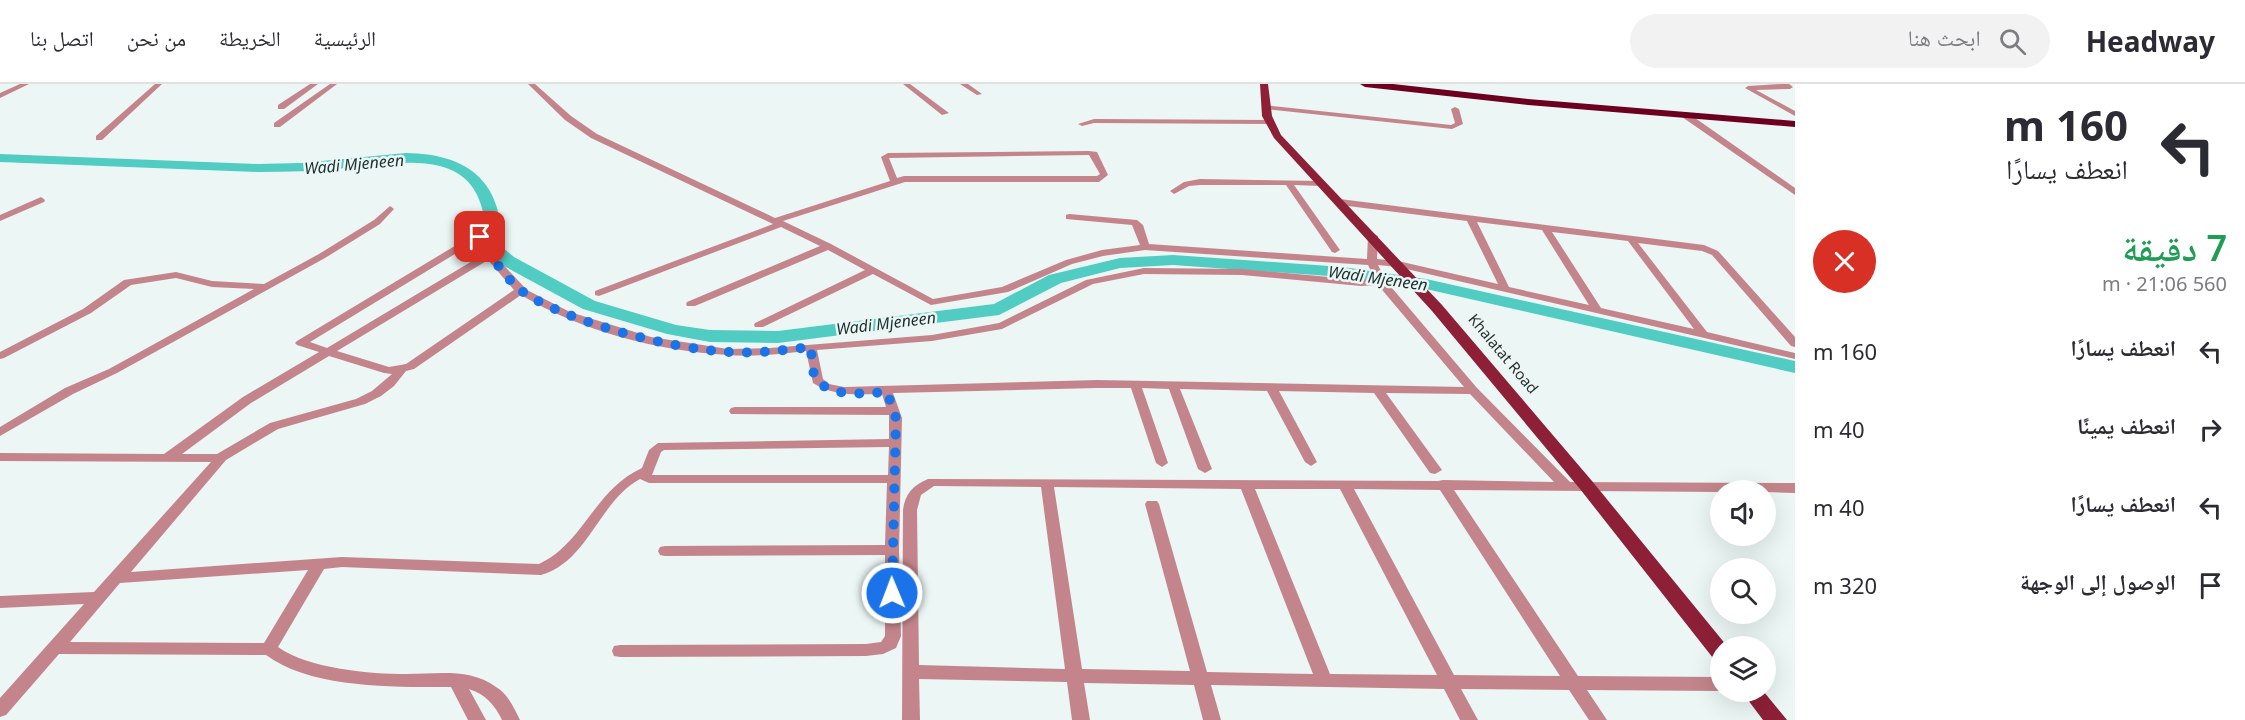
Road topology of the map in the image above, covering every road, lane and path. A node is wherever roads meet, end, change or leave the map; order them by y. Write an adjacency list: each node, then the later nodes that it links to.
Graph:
1 (26, 84): 13 (street)
2 (159, 84): 25 (street)
3 (315, 84): 14 (street)
4 (334, 84): 24 (street)
5 (531, 84): 37 (street)
6 (906, 84): 17 (street)
7 (963, 84): 12 (street)
8 (1264, 84): 15 (main road, Khalatat Road)
9 (1365, 84): 19 (highway)
10 (1401, 84): 20 (highway)
11 (1784, 84): 18 (street)
12 (979, 94)
13 (0, 96)
14 (281, 107)
15 (1265, 107): 16 (street); 21 (main road, Khalatat Road)
16 (1455, 109)
17 (945, 113)
18 (1795, 114)
19 (1685, 115): 20 (highway); 30 (street)
20 (1746, 118): 22 (highway)
21 (1270, 122): 23 (street); 27 (main road, Khalatat Road)
22 (1795, 122)
23 (1082, 124)
24 (277, 125)
25 (99, 138)
26 (894, 181): 26 (street); 37 (street)
27 (1321, 183): 28 (street); 32 (main road, Khalatat Road)
28 (1289, 184): 29 (street); 43 (street)
29 (1174, 191)
30 (1795, 192)
31 (41, 200): 35 (street)
32 (1340, 201): 36 (street); 39 (main road, Khalatat Road)
33 (390, 209): 49 (street)
34 (1069, 217): 42 (street)
35 (0, 218)
36 (1470, 218): 38 (street); 50 (street)
37 (778, 223): 41 (street); 52 (street)
38 (1545, 227): 40 (street); 54 (street)
39 (1373, 236): 45 (street); 46 (main road, Khalatat Road)
40 (1630, 238): 56 (street); 57 (street)
41 (828, 246): 47 (street); 53 (street)
42 (1145, 247): 45 (street); 47 (street)
43 (1335, 250)
44 (489, 255): 51 (street); 59 (street); 59 (street)
45 (1372, 262): 46 (street); 48 (street)
46 (1398, 264): 50 (street); 87 (main road, Khalatat Road)
47 (872, 271): 55 (street)
48 (1381, 282): 58 (street); 67 (street)
49 (265, 287): 60 (street); 71 (street)
50 (1506, 288): 54 (street)
51 (520, 290): 58 (street); 62 (street)
52 (598, 293)
53 (691, 304)
54 (1597, 310): 56 (street)
55 (759, 325)
56 (1703, 334): 61 (street)
57 (1795, 344)
58 (811, 347): 68 (street)
59 (329, 351): 62 (street); 74 (street)
60 (0, 356)
61 (1795, 356)
62 (401, 370): 75 (street)
63 (1136, 384): 64 (street); 68 (street); 77 (street)
64 (1173, 385): 65 (street); 78 (street)
65 (1270, 386): 66 (street); 76 (street)
66 (1377, 388): 67 (street); 80 (street)
67 (1473, 391): 86 (street)
68 (887, 392): 70 (street)
69 (735, 411): 70 (street)
70 (895, 411): 72 (street)
71 (0, 432)
72 (896, 443): 79 (street); 81 (street)
73 (0, 457): 74 (street)
74 (167, 458): 75 (street)
75 (218, 459): 93 (street)
76 (1311, 462)
77 (1162, 463)
78 (1205, 469)
79 (648, 470): 81 (street); 92 (street)
80 (1435, 471)
81 (894, 479): 91 (street)
82 (1047, 483): 83 (street); 100 (street); 101 (street)
83 (1246, 484): 84 (street); 104 (street)
84 (1344, 484): 85 (street); 105 (street)
85 (1443, 484): 86 (street); 106 (street)
86 (1565, 485): 87 (street)
87 (1586, 485): 88 (street); 96 (main road, Khalatat Road)
88 (1795, 488)
89 (1152, 504): 103 (street)
90 (665, 550): 91 (street)
91 (892, 550): 99 (street)
92 (319, 564): 93 (street); 98 (street)
93 (117, 578): 94 (street)
94 (99, 598): 95 (street); 97 (street)
95 (0, 602)
96 (1710, 640)
97 (55, 648): 98 (street); 109 (street)
98 (269, 649): 102 (street)
99 (621, 651)
100 (911, 672): 101 (street); 112 (street)
101 (1074, 674): 103 (street); 113 (street)
102 (455, 679): 110 (street); 111 (street)
103 (1200, 679): 104 (street); 114 (street)
104 (1324, 681): 105 (street)
105 (1449, 682): 106 (street); 115 (street)
106 (1573, 682): 107 (street); 116 (street)
107 (1710, 684)
108 (1761, 702): 117 (main road)
109 (0, 710)
110 (477, 720)
111 (511, 720)
112 (911, 720)
113 (1081, 720)
114 (1212, 720)
115 (1469, 720)
116 (1598, 720)
117 (1776, 720)

